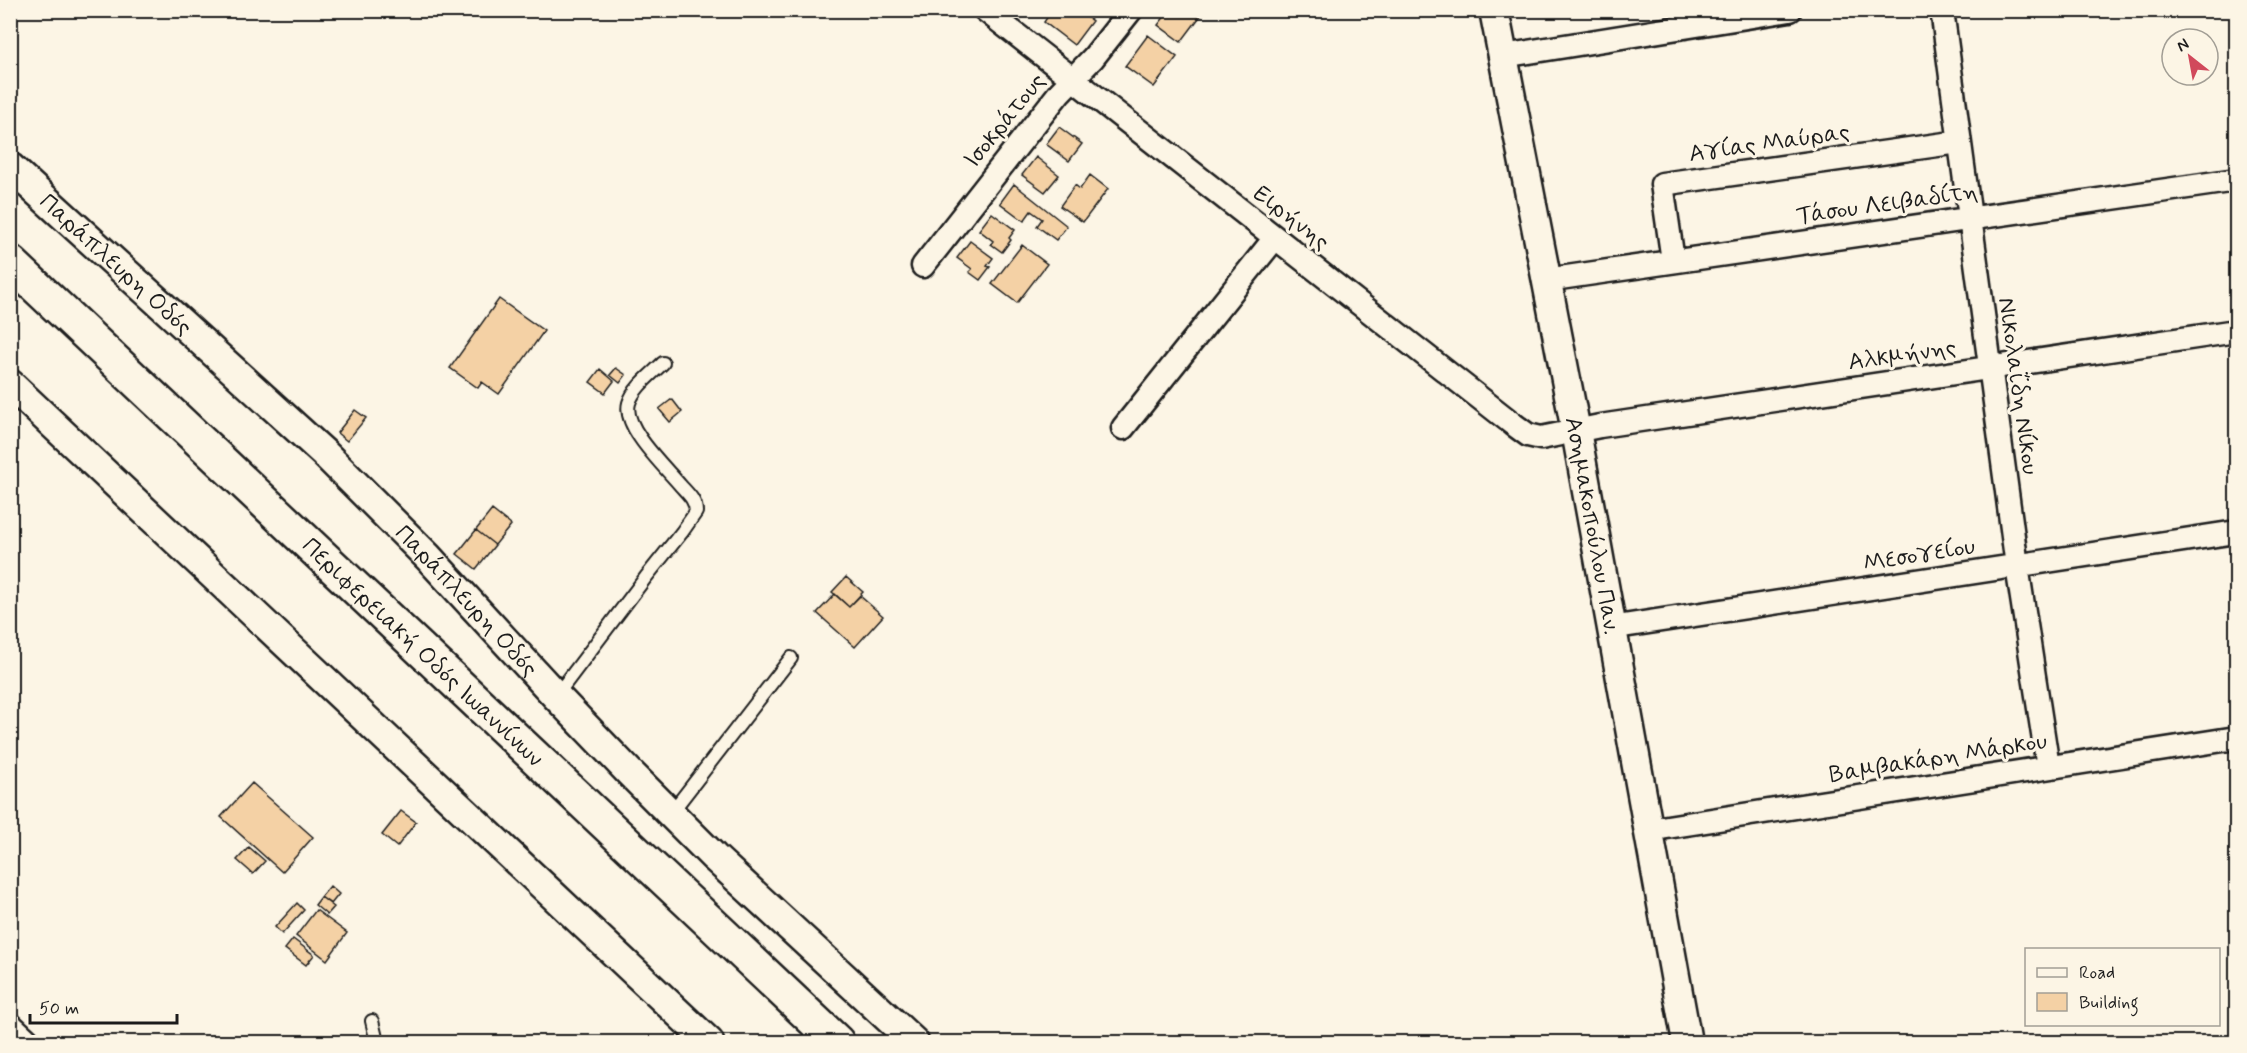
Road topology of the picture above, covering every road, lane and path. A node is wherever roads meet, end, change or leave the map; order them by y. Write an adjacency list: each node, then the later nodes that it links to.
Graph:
1 (985, 10): 7 (street, Ειρήνης)
2 (1131, 10): 7 (street, Ισοκράτους)
3 (1494, 10): 6 (street, Ασημακοπούλου Παν.)
4 (1790, 10): 6 (street)
5 (1942, 10): 8 (street, Νικολαΐδη Νίκου)
6 (1503, 56): 16 (street, Ασημακοπούλου Παν.)
7 (1072, 79): 12 (street, Ειρήνης); 15 (street, Ισοκράτους)
8 (1959, 142): 11 (street, Νικολαΐδη Νίκου); 13 (street, Αγίας Μαύρας)
9 (10, 167): 27 (street, Παράπλευρη Οδός)
10 (2236, 180): 11 (street, Τάσου Λειβαδίτη)
11 (1970, 218): 13 (street, Τάσου Λειβαδίτη); 19 (street, Νικολαΐδη Νίκου)
12 (1275, 238): 21 (street); 22 (street, Ειρήνης)
13 (1673, 261): 16 (street, Τάσου Λειβαδίτη)
14 (10, 262): 37 (highway, Περιφερειακή Οδός Ιωαννίνων)
15 (923, 266)
16 (1546, 280): 22 (street, Ασημακοπούλου Παν.)
17 (2236, 331): 19 (street, Αλκμήνης)
18 (663, 363): 27 (lane)
19 (1990, 368): 22 (street, Αλκμήνης); 24 (street, Νικολαΐδη Νίκου)
20 (10, 384): 36 (street)
21 (1123, 428)
22 (1576, 431): 25 (street, Ασημακοπούλου Παν.)
23 (2236, 532): 24 (street, Μεσογείου)
24 (2016, 566): 25 (street, Μεσογείου); 29 (street, Νικολαΐδη Νίκου)
25 (1610, 628): 31 (street, Ασημακοπούλου Παν.)
26 (791, 658): 30 (lane)
27 (556, 696): 30 (street, Παράπλευρη Οδός)
28 (2236, 738): 29 (street, Βαμβακάρη Μάρκου)
29 (2048, 767): 31 (street, Βαμβακάρη Μάρκου)
30 (671, 813): 38 (street, Παράπλευρη Οδός)
31 (1648, 830): 39 (street, Ασημακοπούλου Παν.)
32 (372, 1021): 35 (lane)
33 (10, 1028): 34 (street)
34 (24, 1042)
35 (377, 1042)
36 (709, 1042)
37 (837, 1042)
38 (914, 1042)
39 (1687, 1042)

